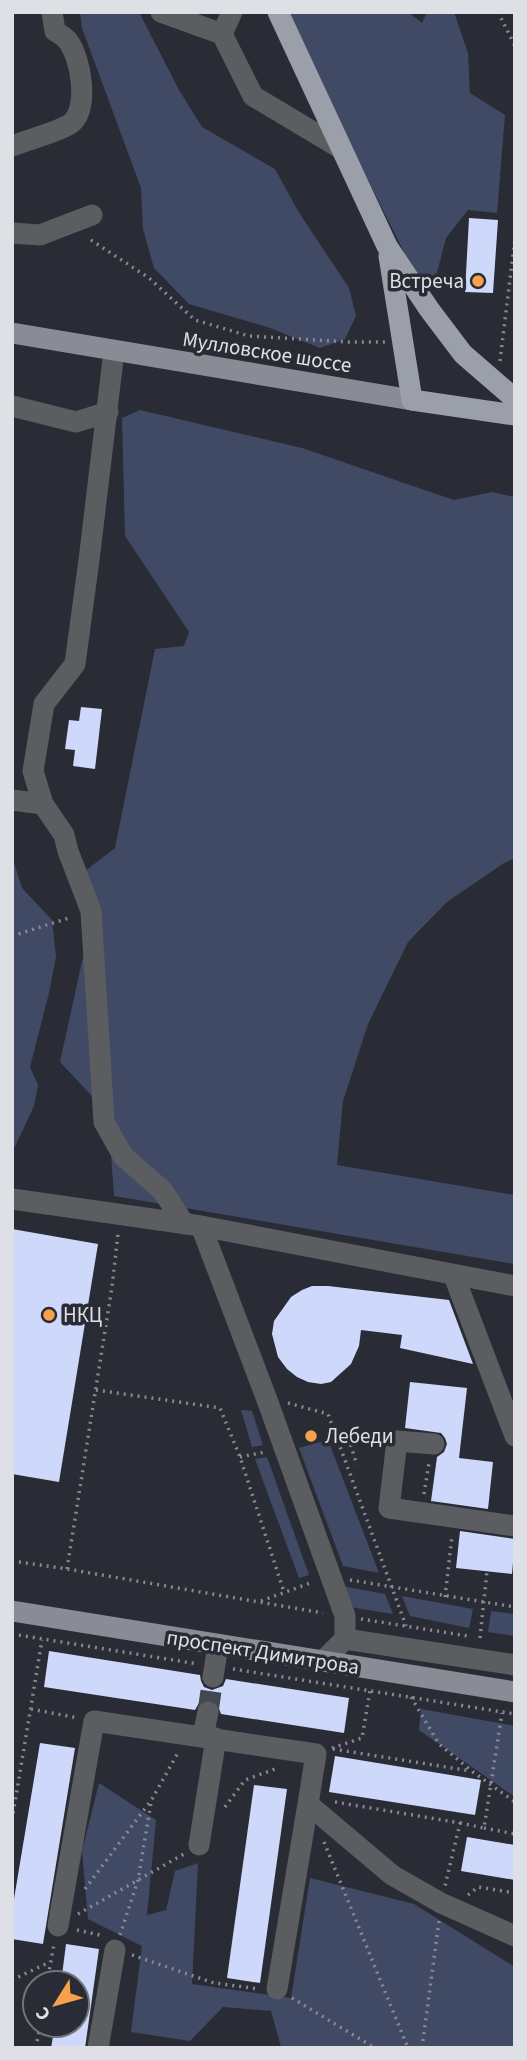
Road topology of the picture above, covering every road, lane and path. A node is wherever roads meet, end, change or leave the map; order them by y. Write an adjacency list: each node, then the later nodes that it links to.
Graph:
1 (52, 12): 8 (lane)
2 (161, 12): 6 (lane)
3 (232, 12): 6 (lane)
4 (278, 12): 9 (highway)
5 (498, 12): 7 (path)
6 (222, 34): 9 (lane)
7 (515, 46)
8 (12, 146)
9 (340, 148): 14 (highway)
10 (92, 215): 11 (lane)
11 (12, 233)
12 (515, 238): 18 (path)
13 (91, 240): 16 (path)
14 (387, 246): 16 (highway); 18 (highway)
15 (12, 333): 17 (main road, Мулловское шоссе)
16 (403, 342): 20 (highway)
17 (114, 351): 20 (main road, Мулловское шоссе); 22 (lane)
18 (497, 385): 19 (highway)
19 (515, 399)
20 (412, 400): 23 (highway, Мулловское шоссе)
21 (12, 406): 22 (lane)
22 (108, 412): 25 (lane)
23 (515, 415)
24 (12, 800): 25 (lane)
25 (43, 804): 26 (lane)
26 (90, 911): 27 (path); 30 (lane)
27 (12, 936)
28 (12, 1199): 29 (lane)
29 (120, 1215): 30 (lane); 33 (path)
30 (193, 1225): 31 (lane); 34 (lane)
31 (454, 1276): 32 (lane); 35 (lane)
32 (515, 1286)
33 (96, 1390): 39 (path); 45 (path)
34 (266, 1397): 36 (path); 38 (lane)
35 (515, 1436)
36 (338, 1442): 40 (path); 48 (path)
37 (433, 1444): 41 (path); 41 (lane)
38 (284, 1449): 39 (path); 47 (lane)
39 (240, 1457): 49 (path)
40 (358, 1465)
41 (422, 1513): 42 (lane)
42 (454, 1517): 43 (lane); 50 (path)
43 (515, 1526)
44 (12, 1561): 45 (path)
45 (67, 1569): 51 (path)
46 (488, 1572): 52 (path)
47 (330, 1576): 48 (path); 49 (path); 55 (lane)
48 (391, 1587): 50 (path); 56 (path)
49 (284, 1592): 51 (path)
50 (445, 1597): 52 (path)
51 (259, 1602): 55 (path)
52 (484, 1602): 53 (path); 56 (path)
53 (515, 1607)
54 (12, 1611): 60 (main road, проспект Димитрова)
55 (345, 1616): 56 (path); 59 (lane)
56 (406, 1626)
57 (12, 1634): 58 (path)
58 (42, 1639): 63 (path); 67 (path)
59 (345, 1639): 61 (lane); 62 (lane)
60 (218, 1644): 61 (main road, проспект Димитрова); 63 (lane)
61 (323, 1661): 64 (main road, проспект Димитрова)
62 (515, 1665)
63 (214, 1671): 64 (path)
64 (372, 1680): 65 (main road, проспект Димитрова); 66 (path); 73 (path)
65 (515, 1692)
66 (411, 1697): 69 (path); 74 (path)
67 (31, 1709): 71 (path); 79 (path)
68 (208, 1712): 72 (lane)
69 (502, 1712): 70 (path); 75 (path)
70 (515, 1714)
71 (94, 1721): 72 (lane); 88 (lane)
72 (202, 1736): 73 (lane); 76 (path); 84 (lane)
73 (323, 1751): 74 (path); 77 (lane)
74 (473, 1772): 75 (path)
75 (491, 1784): 78 (path); 81 (path)
76 (152, 1799): 86 (path); 90 (path)
77 (308, 1801): 80 (path); 87 (lane); 94 (lane)
78 (515, 1802)
79 (12, 1821)
80 (460, 1823): 81 (path); 87 (path)
81 (484, 1828): 82 (path)
82 (515, 1834)
83 (324, 1842): 97 (path)
84 (199, 1845)
85 (515, 1893): 87 (path)
86 (82, 1894)
87 (447, 1905): 89 (lane); 98 (path)
88 (58, 1926): 90 (path); 91 (path)
89 (515, 1936)
90 (115, 1950): 94 (path); 95 (lane)
91 (50, 1962): 92 (path); 93 (path)
92 (49, 1969)
93 (12, 1980)
94 (277, 1989): 96 (path)
95 (98, 2048)
96 (375, 2048)
97 (408, 2048)
98 (422, 2048)

